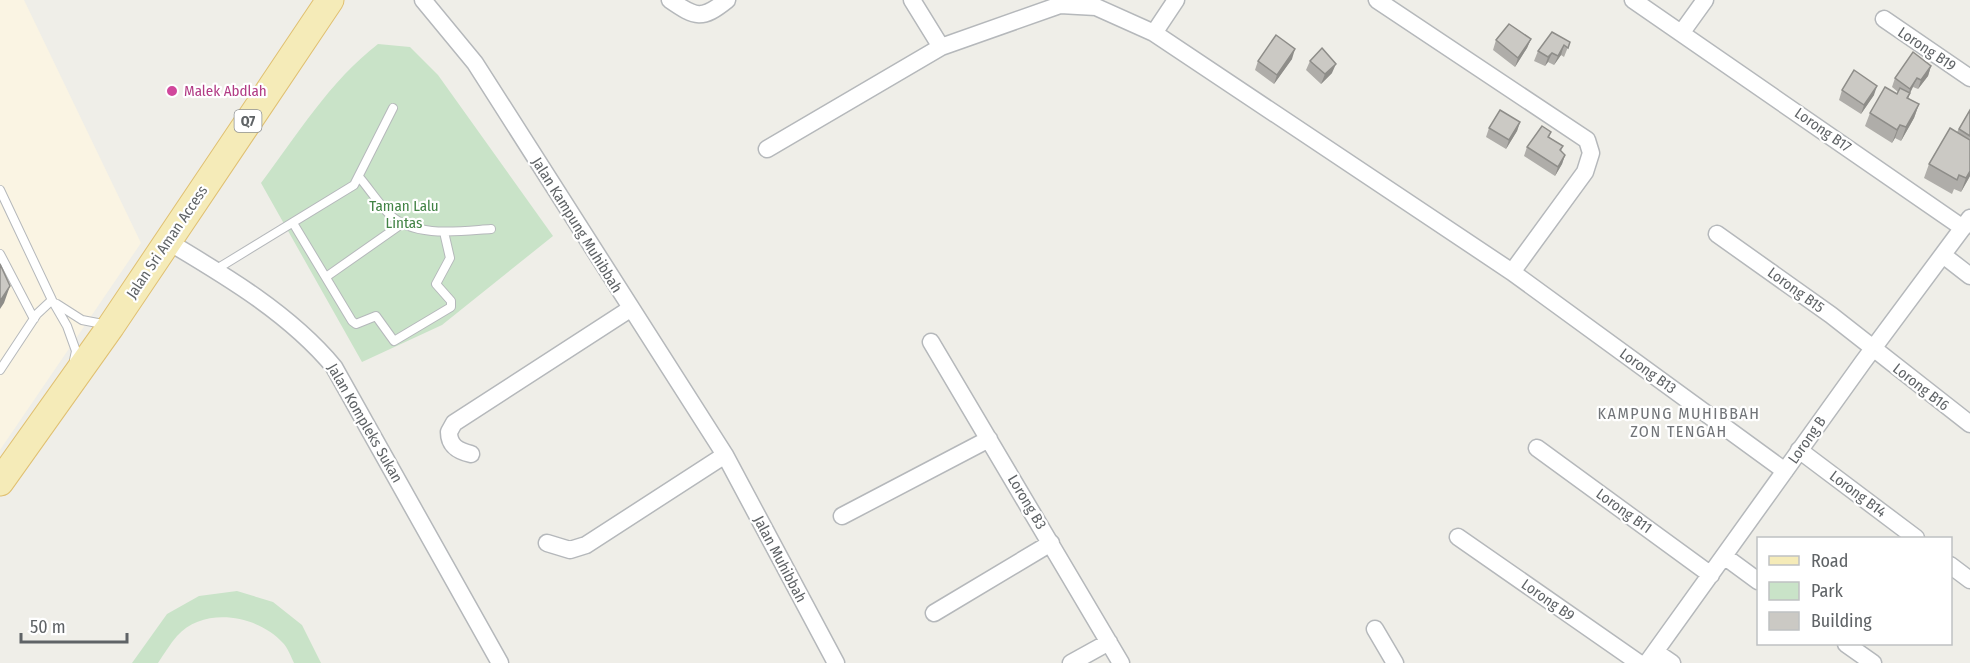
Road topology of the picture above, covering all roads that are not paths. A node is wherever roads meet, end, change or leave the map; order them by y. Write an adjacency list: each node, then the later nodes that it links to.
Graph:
1 (330, 0): 25 (main road, Jalan Sri Aman Access / Q7)
2 (423, 0): 33 (street, Jalan Kampung Muhibbah)
3 (670, 0): 4 (street)
4 (728, 0)
5 (912, 0): 13 (street)
6 (1176, 0): 12 (street)
7 (1377, 0): 29 (street)
8 (1633, 0): 11 (street, Lorong B17)
9 (1705, 0): 11 (street)
10 (1884, 19): 14 (street, Lorong B19)
11 (1682, 32): 20 (street, Lorong B17)
12 (1154, 33): 13 (street, Lorong B13); 29 (street, Lorong B13)
13 (941, 47): 16 (street, Lorong B13)
14 (1970, 78)
15 (393, 108): 17 (lane)
16 (767, 149)
17 (360, 178): 19 (lane); 21 (lane)
18 (0, 190): 32 (lane)
19 (292, 223): 28 (lane); 31 (lane)
20 (1967, 223): 27 (street, Lorong B)
21 (404, 224): 23 (lane); 31 (lane)
22 (491, 229): 23 (lane)
23 (444, 231): 31 (lane)
24 (1717, 234): 37 (street, Lorong B15)
25 (167, 241): 28 (street, Jalan Kompleks Sukan); 35 (main road, Jalan Sri Aman Access / Q7)
26 (0, 254): 34 (lane)
27 (1943, 255): 30 (street); 37 (street, Lorong B)
28 (215, 270): 63 (street, Jalan Kompleks Sukan)
29 (1512, 272): 46 (street, Lorong B13)
30 (1970, 276)
31 (326, 277)
32 (52, 300): 34 (lane); 35 (lane); 39 (lane)
33 (630, 309): 44 (street); 45 (street, Jalan Kampung Muhibbah)
34 (34, 319): 38 (lane)
35 (111, 326): 39 (main road, Jalan Sri Aman Access / Q7)
36 (932, 342): 41 (street, Lorong B3)
37 (1873, 349): 40 (street, Lorong B16); 43 (street, Lorong B)
38 (0, 370)
39 (70, 381): 47 (main road, Jalan Sri Aman Access / Q7)
40 (1970, 424)
41 (989, 439): 48 (street); 52 (street, Lorong B3)
42 (1537, 448): 55 (street, Lorong B11)
43 (1799, 450): 46 (street, Lorong B); 50 (street, Lorong B14)
44 (471, 454)
45 (725, 454): 51 (street); 64 (street, Jalan Muhibbah)
46 (1785, 471): 53 (street, Lorong B)
47 (0, 482)
48 (842, 516)
49 (1458, 537): 68 (street, Lorong B9)
50 (1915, 537)
51 (547, 543)
52 (1051, 543): 58 (street); 60 (street, Lorong B3)
53 (1724, 556): 55 (street, Lorong B); 56 (street)
54 (1952, 566): 57 (street)
55 (1711, 574): 62 (street, Lorong B)
56 (1757, 579)
57 (1970, 580)
58 (934, 613)
59 (1375, 629): 67 (street)
60 (1110, 642): 65 (street); 66 (street, Lorong B3)
61 (1847, 645): 70 (street)
62 (1651, 657): 69 (street)
63 (500, 663)
64 (836, 663)
65 (1071, 663)
66 (1121, 663)
67 (1395, 663)
68 (1639, 663)
69 (1672, 663)
70 (1873, 663)

